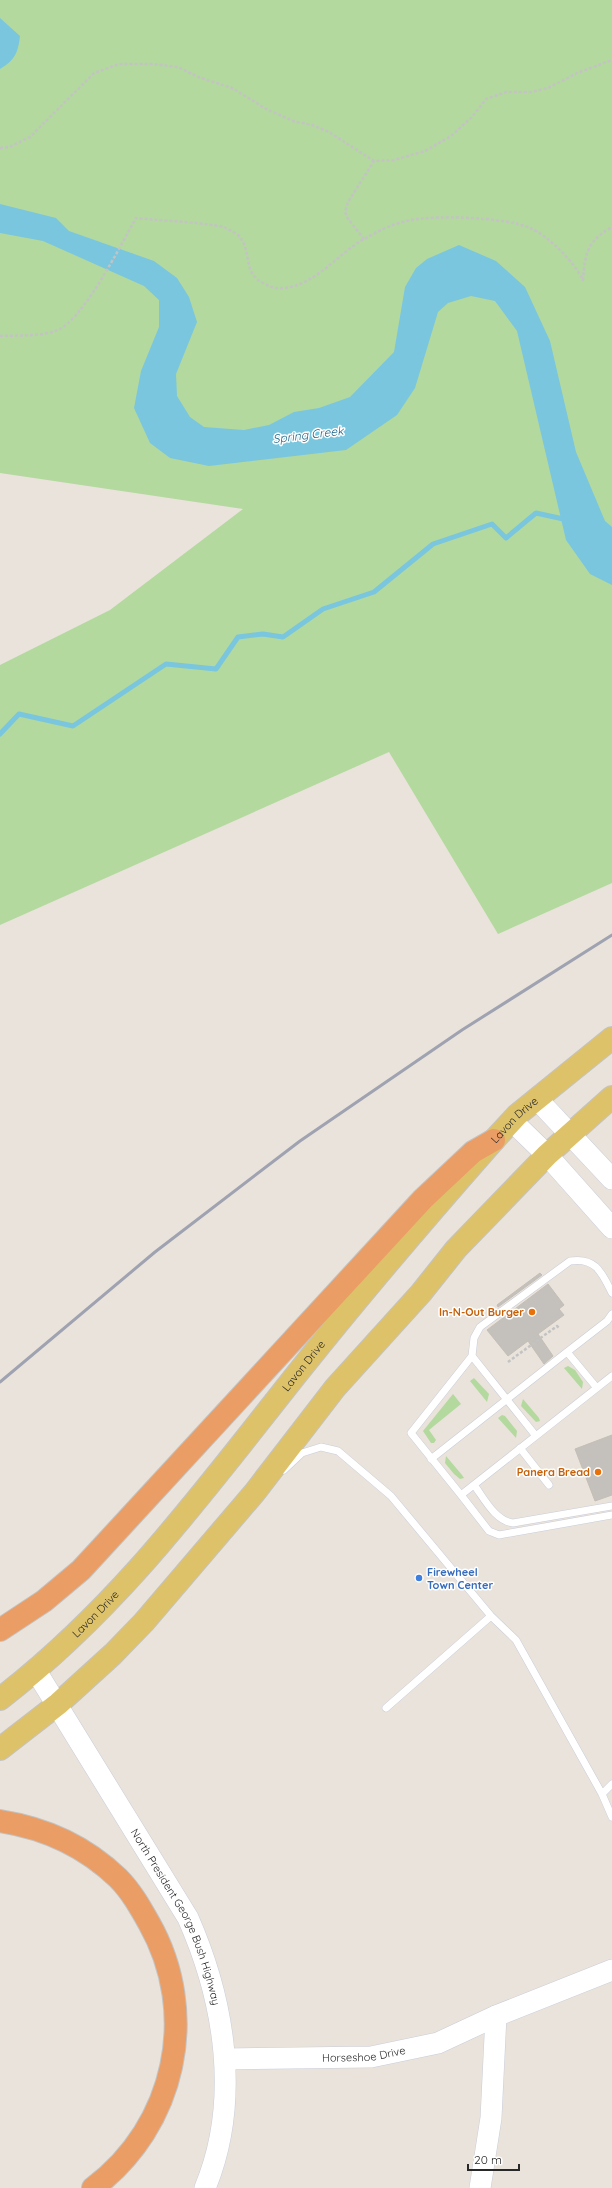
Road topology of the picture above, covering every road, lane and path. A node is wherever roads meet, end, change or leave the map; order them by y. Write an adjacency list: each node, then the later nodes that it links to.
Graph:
1 (612, 60): 3 (path)
2 (0, 148): 3 (path)
3 (374, 161): 5 (path)
4 (612, 227): 5 (path)
5 (364, 238): 6 (path)
6 (0, 336)
7 (612, 1038): 9 (main road, Lavon Drive)
8 (612, 1097): 11 (main road)
9 (537, 1099): 10 (main road, Lavon Drive); 11 (street)
10 (512, 1121): 12 (main road, Lavon Drive); 13 (street)
11 (569, 1134): 13 (main road); 14 (street)
12 (494, 1140): 35 (highway); 36 (main road, Lavon Drive)
13 (547, 1155): 15 (street); 33 (main road)
14 (612, 1179)
15 (612, 1228)
16 (612, 1293): 20 (lane)
17 (612, 1314): 19 (lane)
18 (559, 1328): 21 (path)
19 (567, 1352): 23 (lane); 24 (lane)
20 (472, 1356): 24 (lane); 27 (lane)
21 (508, 1362)
22 (612, 1376): 23 (lane)
23 (597, 1388): 25 (lane)
24 (507, 1400): 25 (lane); 27 (lane)
25 (536, 1436): 26 (lane)
26 (520, 1448): 28 (lane); 29 (lane)
27 (432, 1459): 30 (lane)
28 (474, 1485): 30 (lane); 31 (lane)
29 (549, 1485)
30 (460, 1495): 32 (lane)
31 (612, 1506)
32 (612, 1515)
33 (232, 1518): 34 (lane); 38 (main road)
34 (491, 1616): 39 (lane); 42 (lane)
35 (0, 1630)
36 (36, 1671): 37 (main road, Lavon Drive); 38 (street, North President George Bush Highway)
37 (0, 1699)
38 (58, 1704): 40 (main road); 47 (street, North President George Bush Highway)
39 (386, 1708)
40 (0, 1749)
41 (612, 1784): 42 (lane)
42 (602, 1794): 43 (lane)
43 (612, 1817)
44 (0, 1821): 48 (highway)
45 (612, 1970): 46 (street, Horseshoe Drive)
46 (496, 2016): 47 (street, Horseshoe Drive); 50 (street)
47 (226, 2059): 49 (street, North President George Bush Highway)
48 (93, 2188)
49 (205, 2188)
50 (480, 2188)

